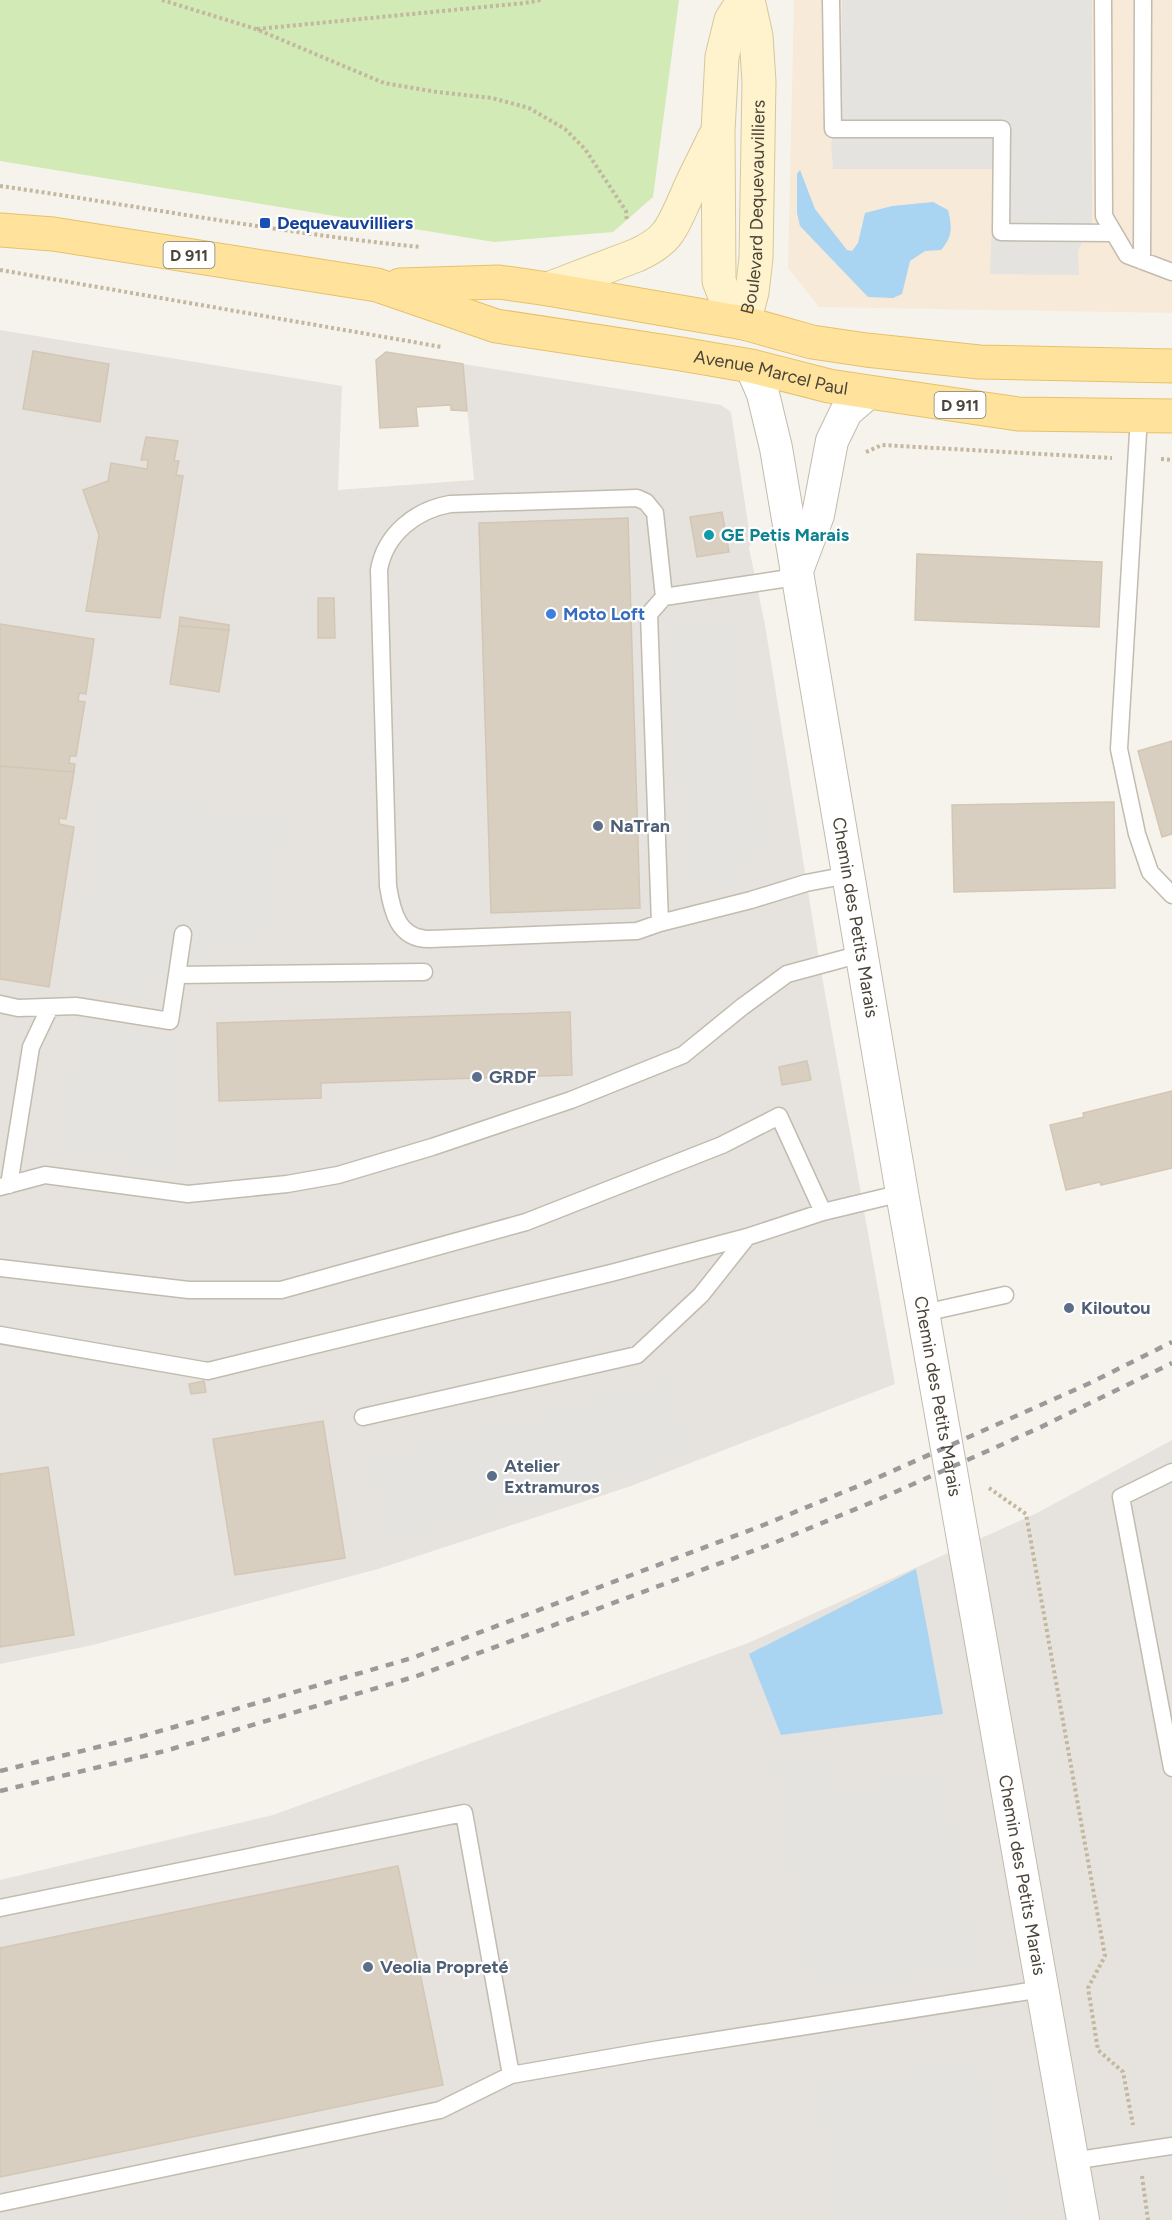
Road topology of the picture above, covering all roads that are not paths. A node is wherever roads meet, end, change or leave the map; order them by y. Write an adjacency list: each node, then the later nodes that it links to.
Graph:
1 (746, 0): 5 (main road, Boulevard Dequevauvilliers); 12 (main road, Boulevard Dequevauvilliers)
2 (831, 0): 7 (lane)
3 (1103, 0): 7 (lane)
4 (1143, 0): 8 (lane)
5 (718, 131): 11 (main road, Boulevard Dequevauvilliers); 12 (main road, Boulevard Dequevauvilliers)
6 (0, 230): 10 (main road, Avenue Marcel Paul / D 911)
7 (1114, 233): 8 (lane)
8 (1142, 261): 9 (lane)
9 (1172, 272)
10 (377, 285): 11 (main road, Avenue Marcel Paul / D 911); 13 (main road, Avenue Marcel Paul / D 911)
11 (548, 289): 12 (main road, Avenue Marcel Paul / D 911)
12 (744, 323): 13 (main road); 14 (main road, Avenue Marcel Paul / D 911)
13 (751, 366): 15 (main road, Avenue Marcel Paul / D 911); 18 (street, Chemin des Petits Marais)
14 (1172, 366)
15 (870, 393): 16 (main road, Avenue Marcel Paul / D 911); 18 (street)
16 (1139, 416): 17 (main road, Avenue Marcel Paul / D 911); 21 (lane)
17 (1172, 416)
18 (796, 575): 19 (lane); 20 (street, Chemin des Petits Marais)
19 (664, 597): 22 (lane); 22 (lane)
20 (848, 875): 22 (lane); 24 (street, Chemin des Petits Marais)
21 (1172, 895)
22 (660, 923)
23 (183, 934): 26 (lane)
24 (861, 954): 29 (lane); 30 (street, Chemin des Petits Marais)
25 (424, 972): 26 (lane)
26 (177, 975): 28 (lane)
27 (0, 1004): 28 (lane)
28 (50, 1007): 29 (lane)
29 (4, 1186)
30 (902, 1193): 31 (lane); 35 (street, Chemin des Petits Marais)
31 (823, 1212): 32 (lane); 33 (lane)
32 (747, 1237): 36 (lane); 37 (lane)
33 (0, 1268)
34 (1005, 1295): 35 (lane)
35 (924, 1313): 41 (street, Chemin des Petits Marais)
36 (0, 1335)
37 (363, 1417)
38 (1172, 1472): 39 (lane)
39 (1172, 1768)
40 (0, 1908): 42 (lane)
41 (1042, 1989): 42 (lane); 44 (street, Chemin des Petits Marais)
42 (511, 2075): 45 (lane)
43 (1172, 2146): 44 (lane)
44 (1072, 2161): 46 (street, Chemin des Petits Marais)
45 (0, 2203)
46 (1083, 2220)

